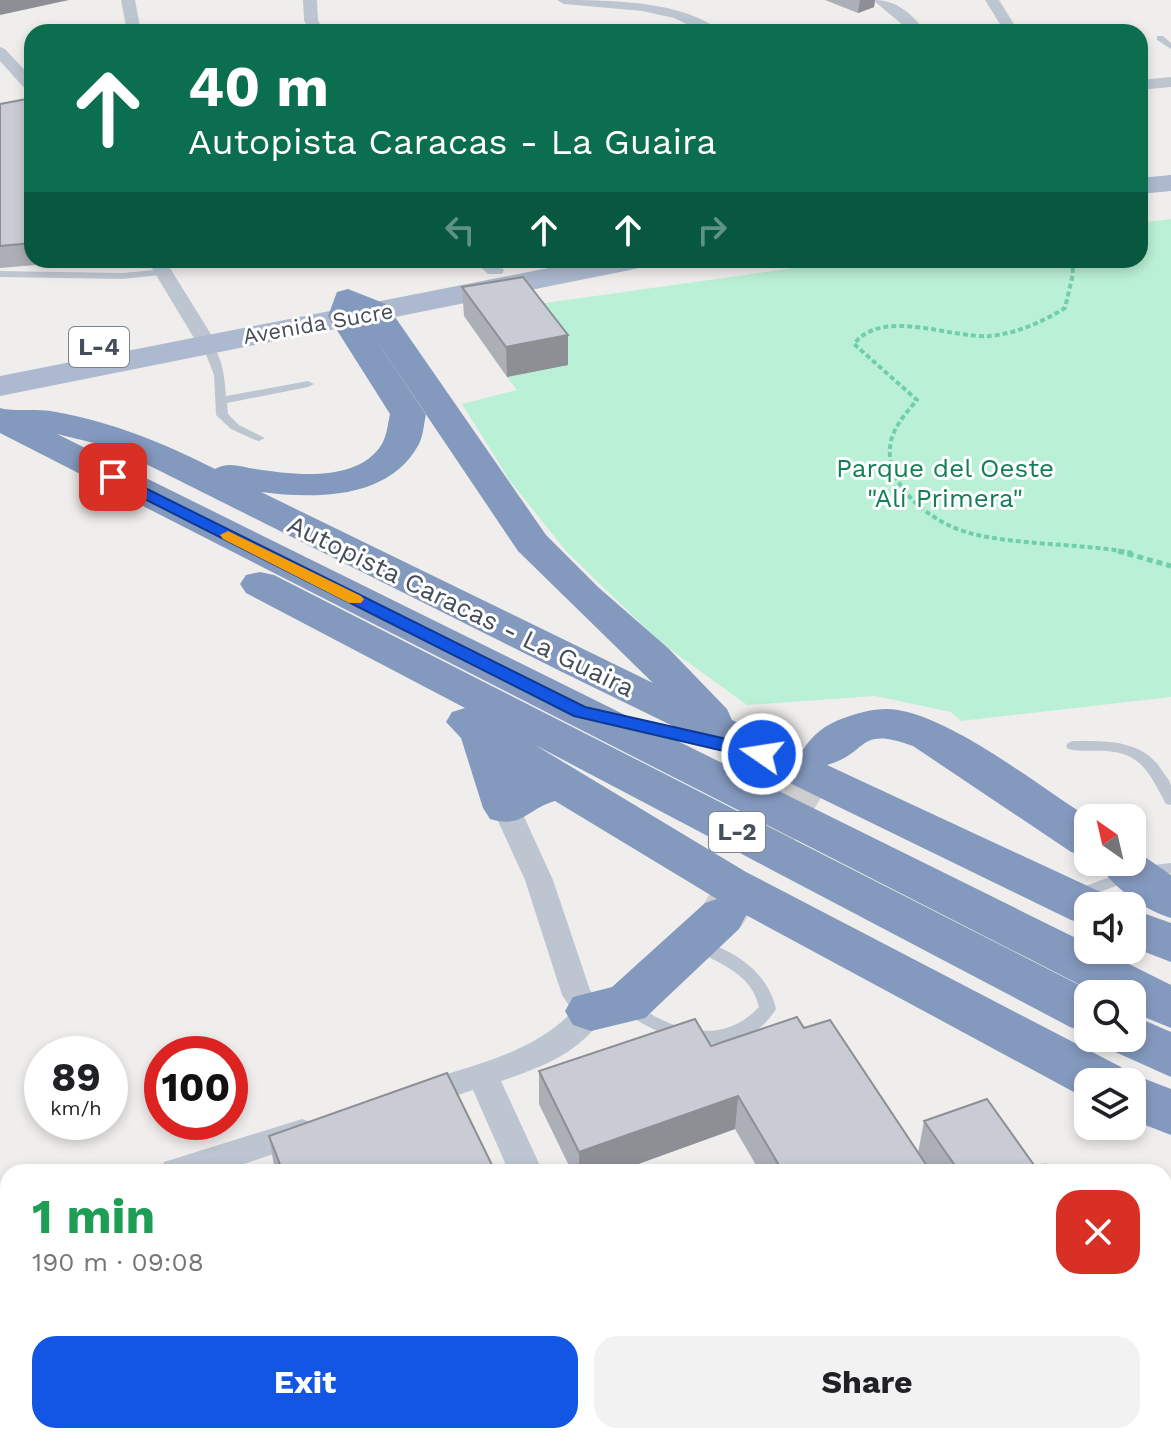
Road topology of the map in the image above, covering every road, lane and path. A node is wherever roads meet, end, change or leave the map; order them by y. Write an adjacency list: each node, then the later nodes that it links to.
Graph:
1 (128, 0): 6 (street)
2 (310, 0): 7 (street)
3 (564, 0): 8 (street)
4 (880, 0): 9 (street)
5 (992, 0): 10 (street)
6 (132, 24)
7 (313, 24)
8 (701, 24)
9 (911, 24)
10 (1007, 24)
11 (1160, 38): 12 (lane)
12 (1171, 47)
13 (0, 52): 14 (street)
14 (24, 78)
15 (1171, 82): 16 (street)
16 (1148, 84)
17 (1171, 167): 18 (main road)
18 (1148, 168)
19 (1171, 183): 20 (main road)
20 (1148, 185)
21 (153, 268): 26 (lane)
22 (162, 268): 28 (street)
23 (480, 268): 27 (main road, Avenida Sucre / L-4)
24 (589, 268): 27 (main road, Avenida Sucre / L-4)
25 (1073, 268): 36 (path)
26 (0, 274)
27 (355, 309): 28 (main road, Avenida Sucre / L-4); 35 (highway); 40 (highway)
28 (203, 335): 29 (main road, Avenida Sucre / L-4); 31 (lane)
29 (8, 378)
30 (308, 384): 31 (lane)
31 (220, 401): 33 (lane)
32 (0, 418): 35 (highway, Autopista Caracas - La Guaira / L-2); 38 (highway, Autopista Caracas - La Guaira / L-2)
33 (259, 438)
34 (0, 446): 37 (highway, L-2)
35 (146, 448): 40 (highway, Autopista Caracas - La Guaira / L-2)
36 (1171, 566)
37 (385, 651): 39 (highway, L-2); 53 (highway, L-2)
38 (580, 712): 40 (highway, L-2); 55 (highway, Autopista Caracas - La Guaira / L-2)
39 (480, 729): 43 (highway, L-2); 45 (highway)
40 (745, 746): 49 (highway, Autopista Caracas - La Guaira / L-2)
41 (1073, 746): 44 (lane)
42 (824, 751): 46 (highway)
43 (562, 784): 45 (highway); 58 (highway, L-2)
44 (1171, 800)
45 (506, 808): 54 (street)
46 (1074, 831)
47 (1150, 876): 48 (lane)
48 (1106, 892)
49 (1074, 900)
50 (709, 930): 54 (highway); 54 (lane)
51 (1146, 933): 52 (highway)
52 (1171, 943)
53 (1074, 1006)
54 (609, 1008): 59 (street)
55 (1171, 1008)
56 (1146, 1043): 57 (highway)
57 (1171, 1056)
58 (1076, 1068)
59 (482, 1075): 61 (street); 65 (street)
60 (1146, 1102): 62 (highway)
61 (394, 1103)
62 (1171, 1113)
63 (335, 1121): 64 (street)
64 (206, 1164)
65 (522, 1164)

